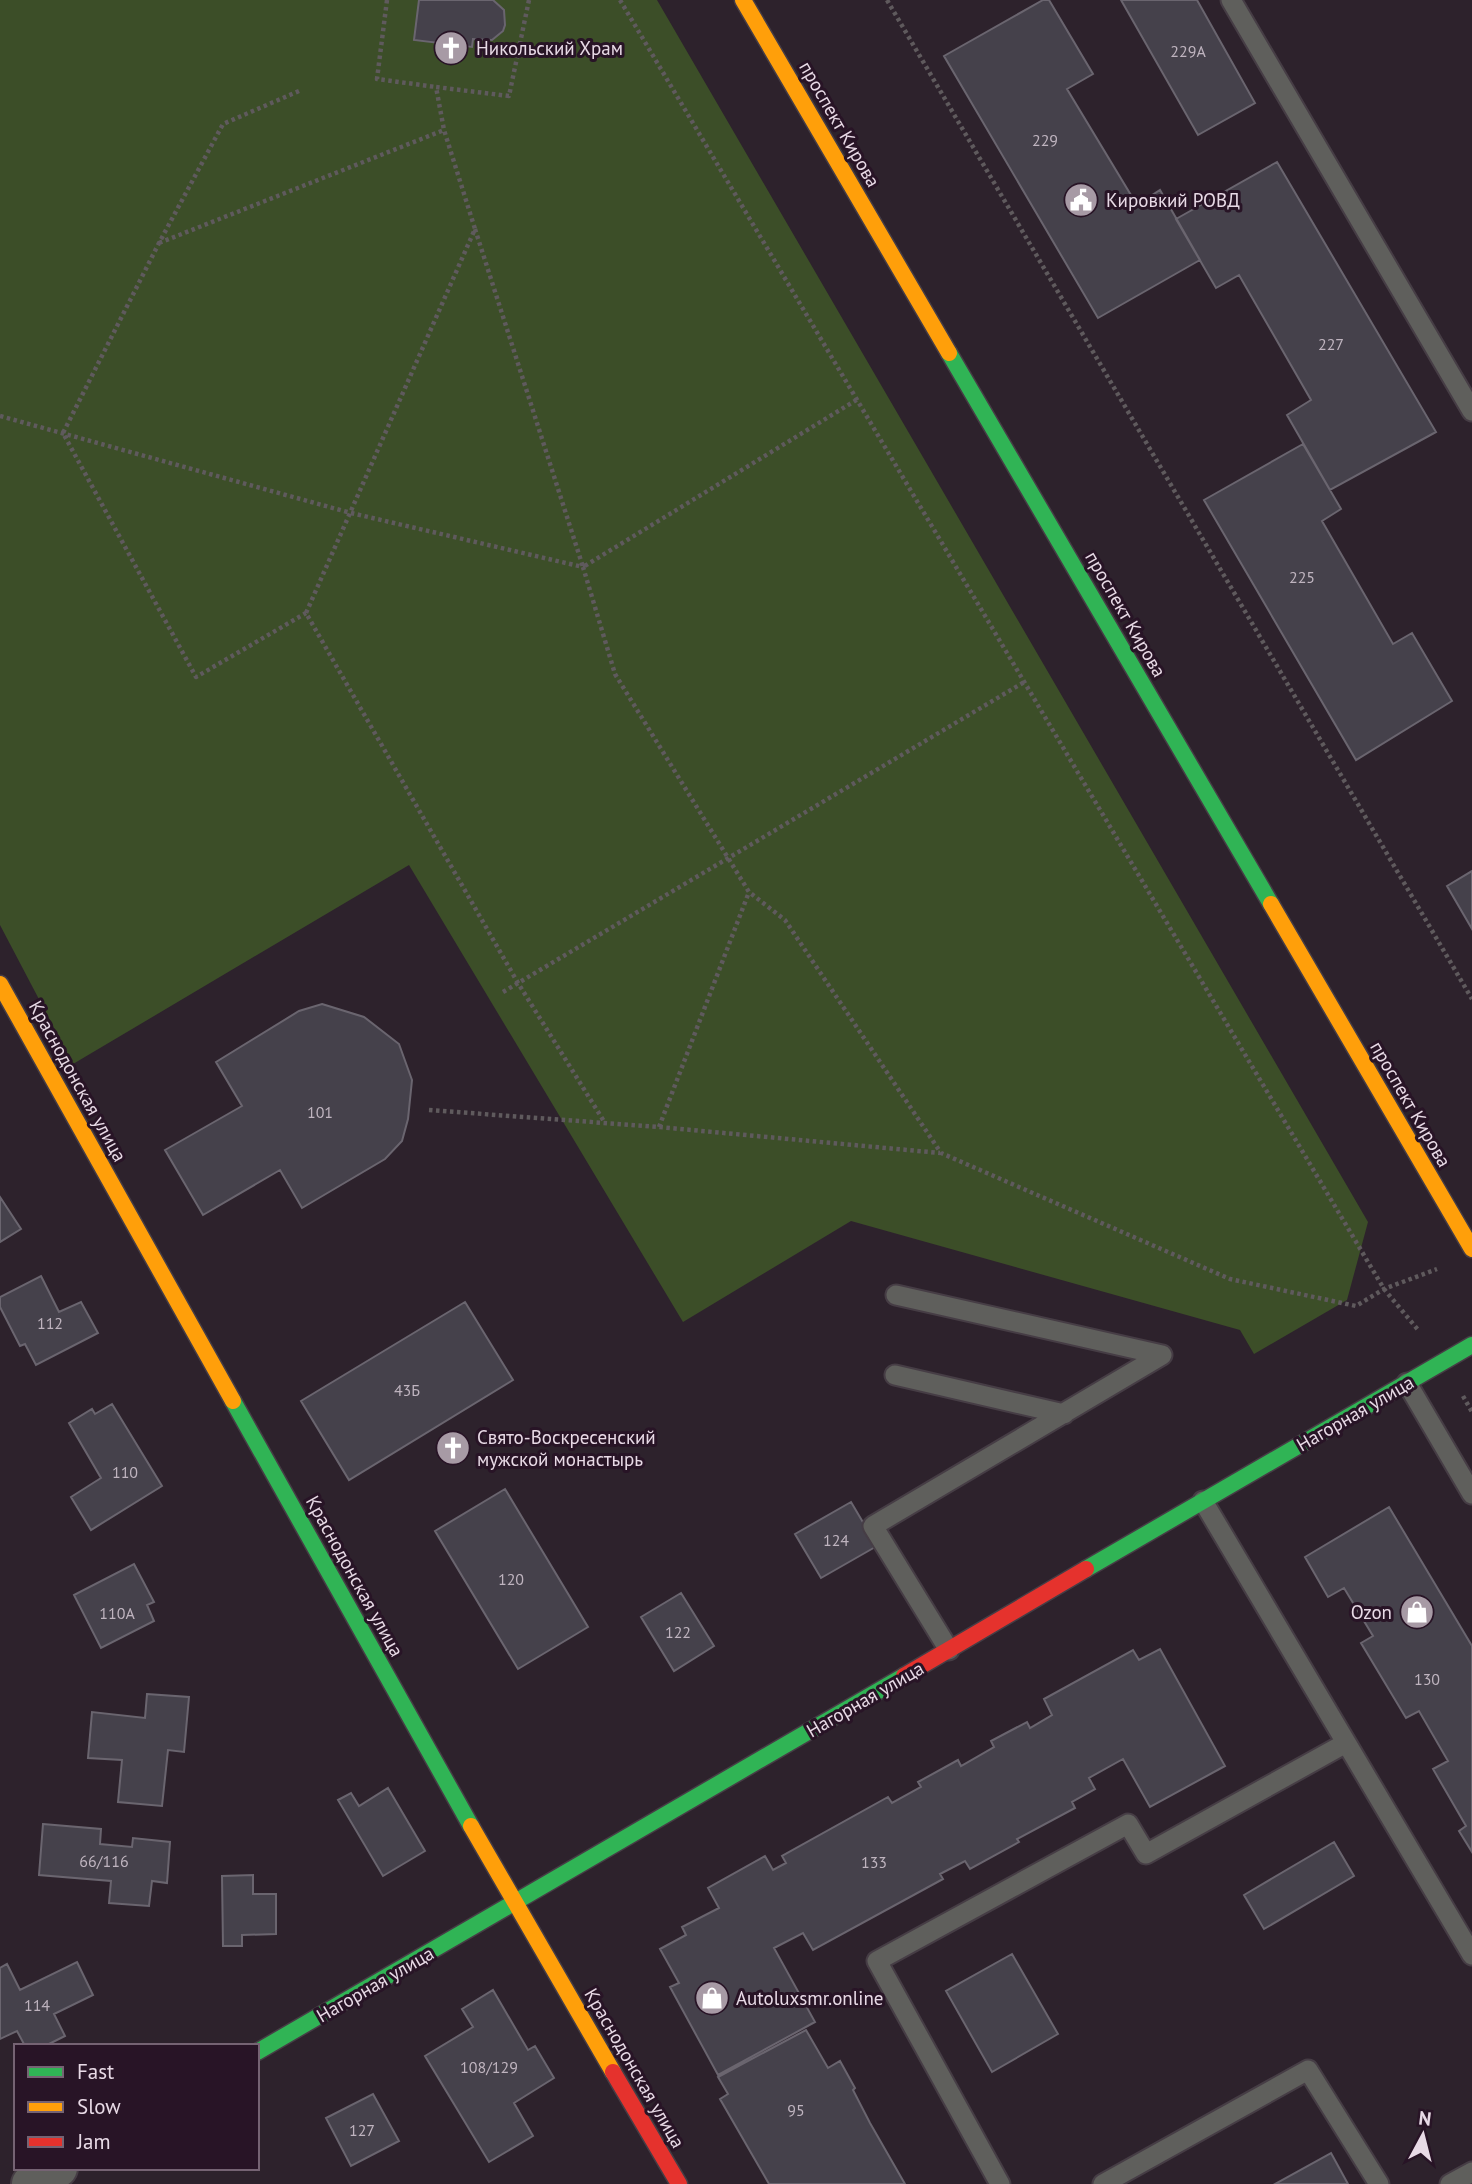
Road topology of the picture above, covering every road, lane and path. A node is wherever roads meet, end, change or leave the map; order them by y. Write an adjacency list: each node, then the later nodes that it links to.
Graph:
1 (387, 0): 7 (path)
2 (529, 0): 7 (path)
3 (620, 0): 12 (path)
4 (743, 0): 30 (street, проспект Кирова)
5 (887, 0): 25 (path)
6 (1231, 0): 13 (lane)
7 (436, 87): 9 (path)
8 (299, 91): 11 (path)
9 (444, 130): 10 (path); 11 (path)
10 (475, 229): 16 (path); 17 (path)
11 (159, 243): 15 (path)
12 (858, 399): 17 (path); 19 (path)
13 (1472, 411)
14 (0, 415): 15 (path)
15 (63, 433): 16 (path); 18 (path)
16 (351, 513): 17 (path); 18 (path)
17 (583, 567): 20 (path)
18 (306, 613): 22 (path)
19 (1026, 681): 20 (path); 32 (path)
20 (728, 858): 21 (path); 22 (path)
21 (748, 892): 28 (path); 29 (path)
22 (518, 983): 24 (path); 27 (path)
23 (0, 984): 44 (street, Краснодонская улица)
24 (503, 992)
25 (1472, 999)
26 (429, 1110): 27 (path)
27 (605, 1123): 28 (path)
28 (659, 1127): 29 (path)
29 (941, 1153): 32 (path)
30 (1472, 1249)
31 (1447, 1265): 32 (path)
32 (1384, 1289): 35 (path)
33 (896, 1295): 39 (lane)
34 (1472, 1345): 35 (street, Нагорная улица)
35 (1444, 1361): 37 (street, Нагорная улица); 38 (path)
36 (895, 1375): 39 (lane)
37 (1407, 1383): 40 (lane); 41 (street, Нагорная улица)
38 (1472, 1412)
39 (1064, 1413): 42 (lane)
40 (1472, 1494)
41 (1203, 1501): 42 (street, Нагорная улица); 43 (lane)
42 (949, 1650): 44 (street, Нагорная улица)
43 (1346, 1743): 45 (lane); 49 (lane)
44 (513, 1903): 46 (street, Нагорная улица); 48 (street, Краснодонская улица)
45 (1472, 1955)
46 (259, 2051)
47 (1472, 2172): 52 (lane)
48 (679, 2184)
49 (1000, 2184)
50 (1103, 2184): 51 (lane)
51 (1379, 2184)
52 (1450, 2184)

